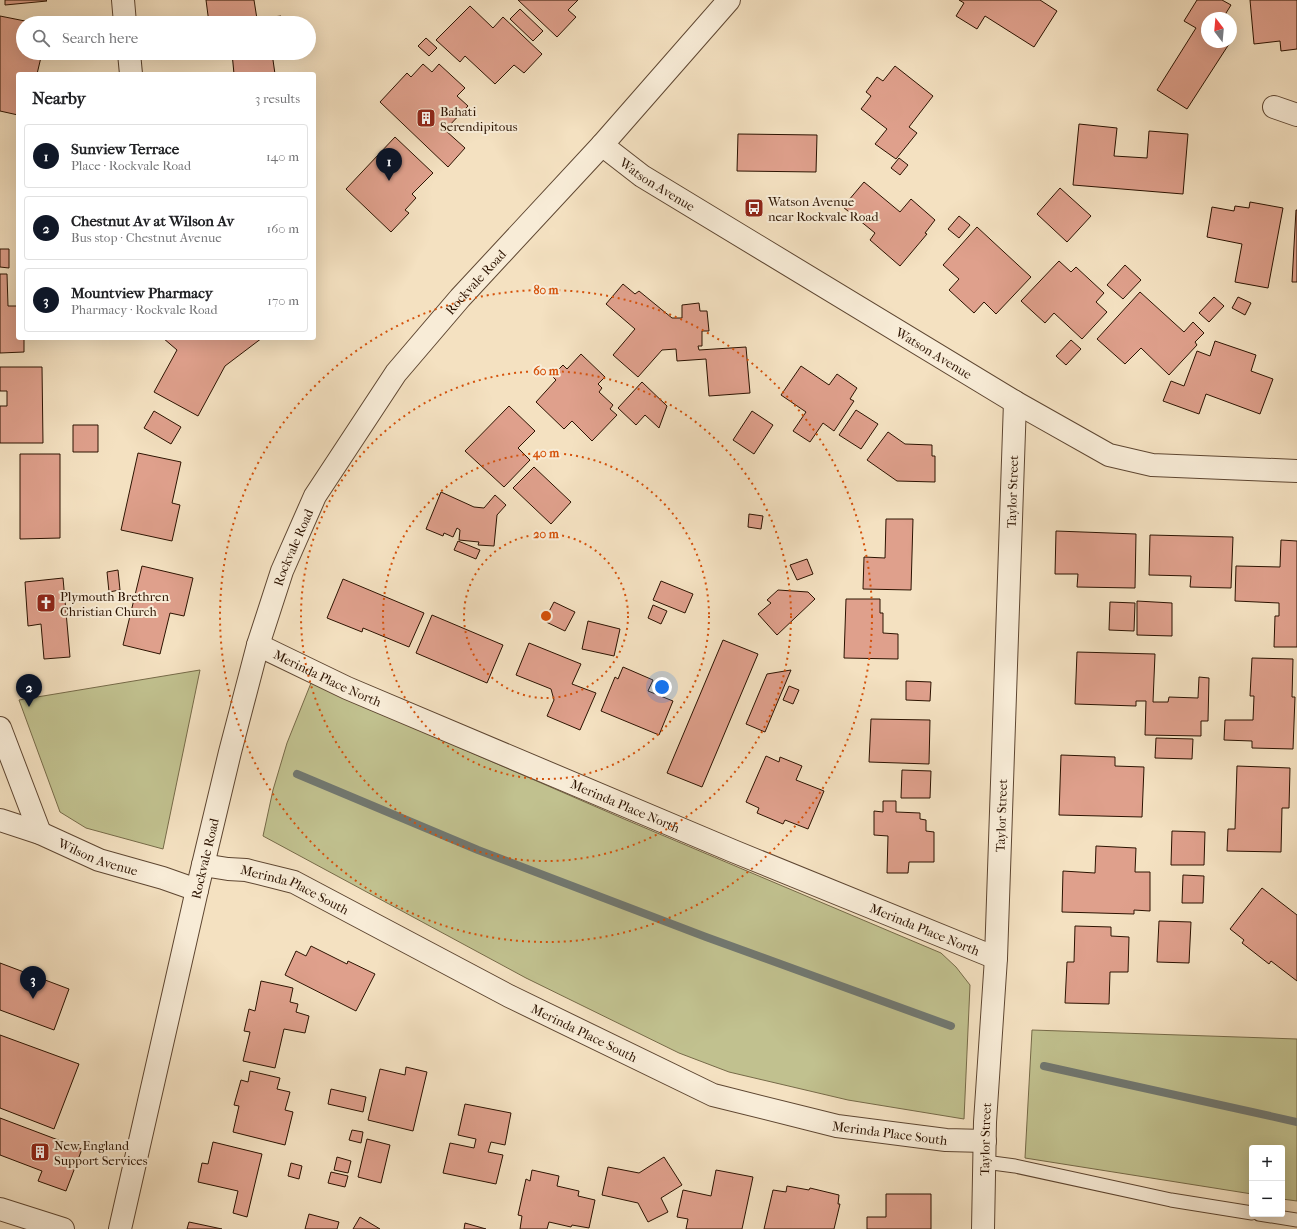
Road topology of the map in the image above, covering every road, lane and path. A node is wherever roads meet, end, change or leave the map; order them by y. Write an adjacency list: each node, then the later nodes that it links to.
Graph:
1 (122, 0): 3 (street)
2 (729, 0): 8 (street, Rockvale Road)
3 (124, 16)
4 (130, 60): 5 (street)
5 (131, 72)
6 (1274, 107): 7 (street)
7 (1297, 115)
8 (602, 145): 9 (street, Watson Avenue); 11 (street, Rockvale Road)
9 (1015, 402): 10 (street, Watson Avenue); 17 (street, Taylor Street)
10 (1297, 471)
11 (258, 645): 15 (street, Rockvale Road); 17 (street, Merinda Place North)
12 (0, 728): 14 (street)
13 (0, 820): 14 (street, Wilson Avenue)
14 (40, 833): 16 (street, Wilson Avenue)
15 (203, 864): 16 (street, Rockvale Road); 18 (street, Merinda Place South)
16 (197, 890): 24 (street, Rockvale Road)
17 (996, 958): 18 (street, Taylor Street)
18 (985, 1151): 20 (lane); 25 (street, Taylor Street)
19 (0, 1209): 23 (street)
20 (1249, 1213)
21 (1278, 1217): 22 (lane)
22 (1297, 1220)
23 (63, 1229)
24 (120, 1229)
25 (983, 1229)

